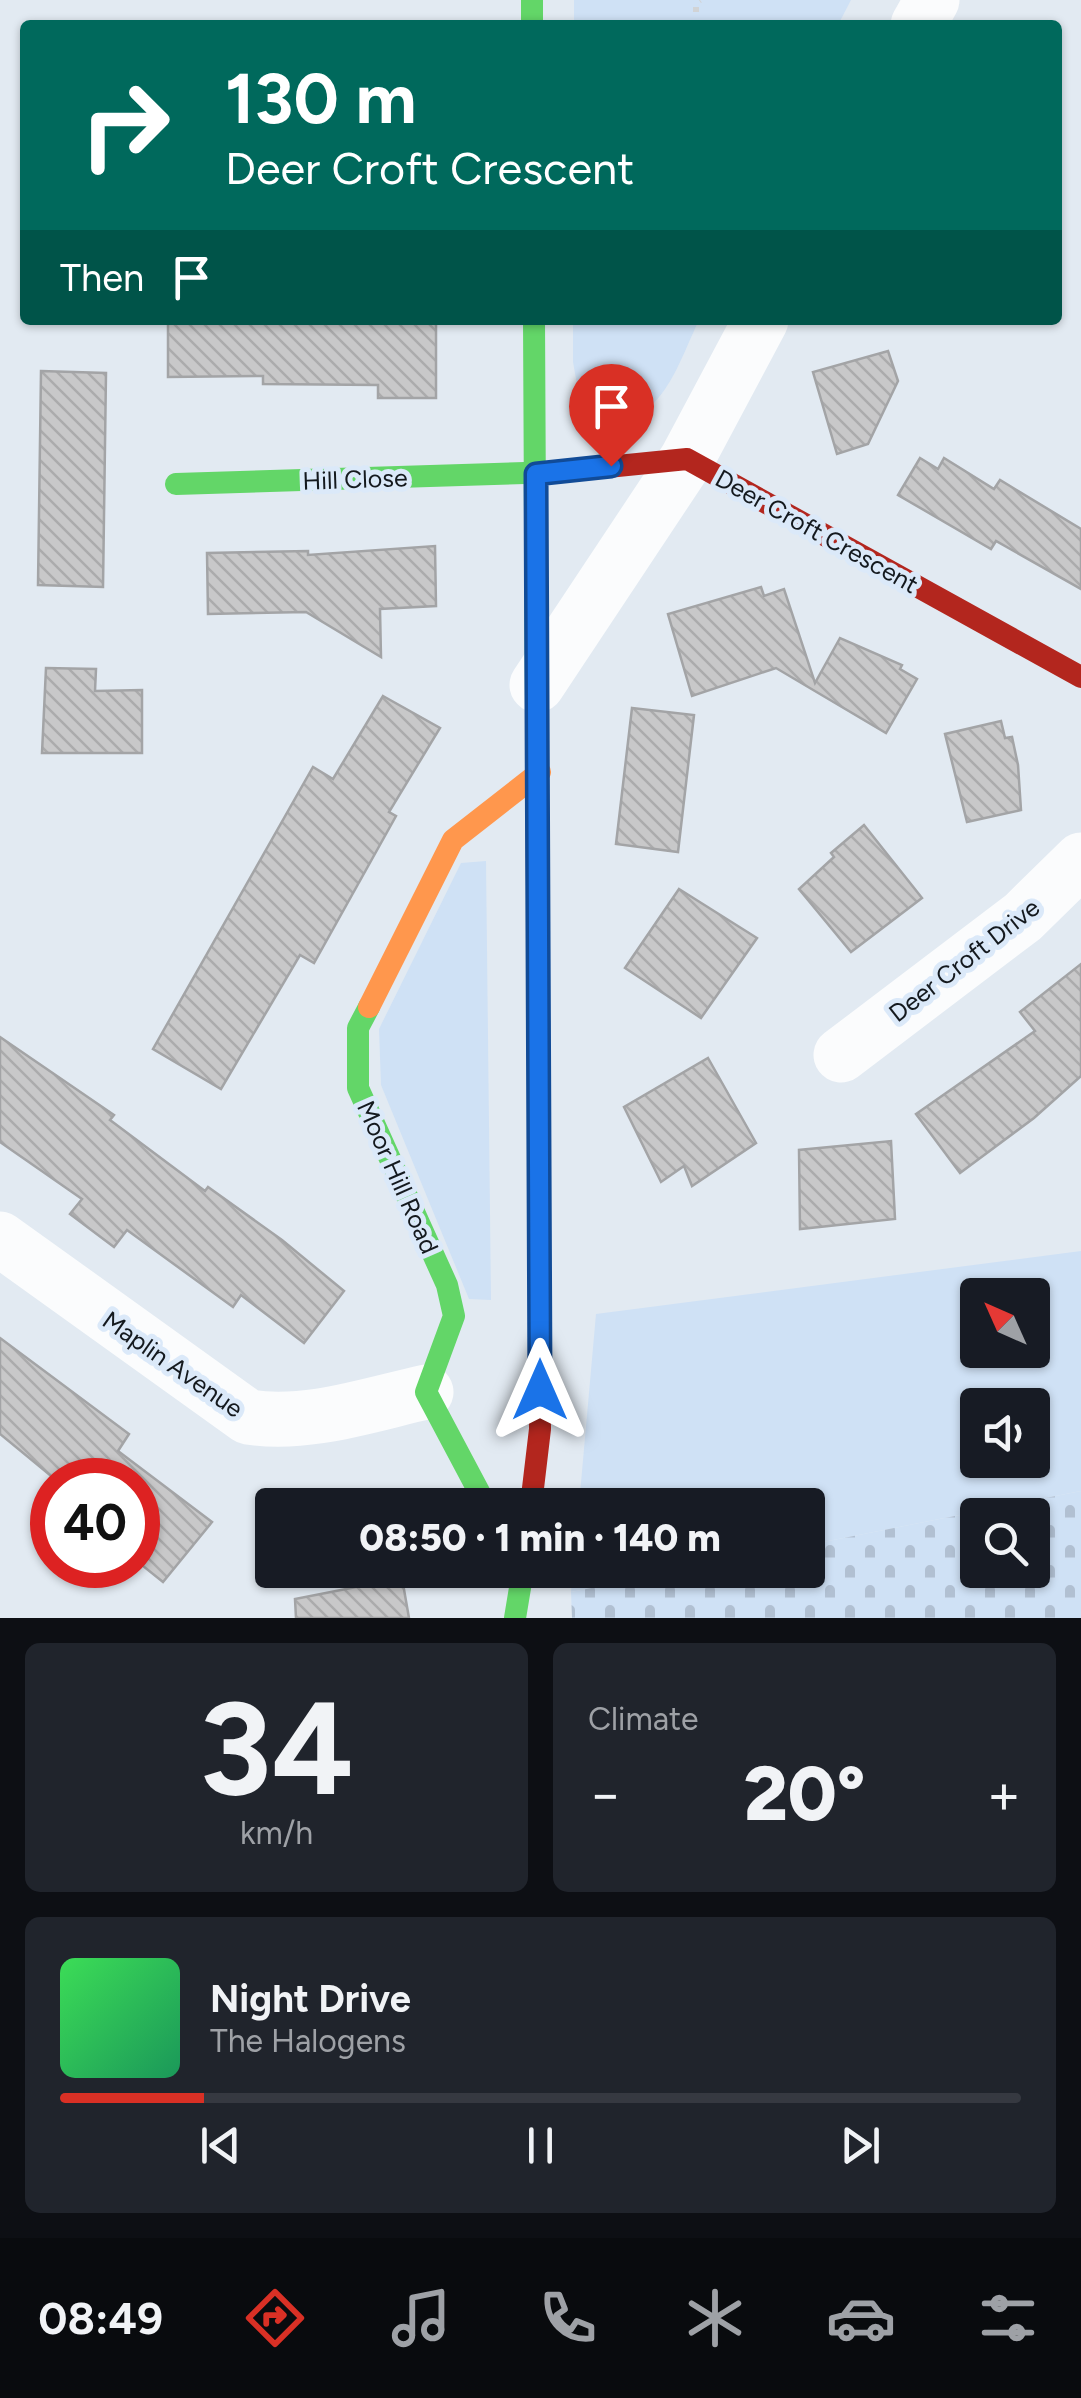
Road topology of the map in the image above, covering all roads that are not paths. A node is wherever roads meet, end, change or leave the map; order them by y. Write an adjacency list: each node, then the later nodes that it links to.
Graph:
1 (534, 325): 4 (street)
2 (758, 325): 3 (street)
3 (687, 459): 4 (street, Deer Croft Crescent); 6 (street, Deer Croft Crescent); 7 (street)
4 (536, 474): 5 (street, Hill Close); 7 (street)
5 (176, 484)
6 (1081, 676)
7 (537, 684): 8 (street)
8 (540, 772): 12 (street, Moor Hill Road); 14 (street)
9 (1081, 860): 10 (street, Deer Croft Drive)
10 (841, 1055)
11 (0, 1239): 12 (street, Maplin Avenue)
12 (426, 1392): 13 (street)
13 (477, 1488)
14 (533, 1488)

